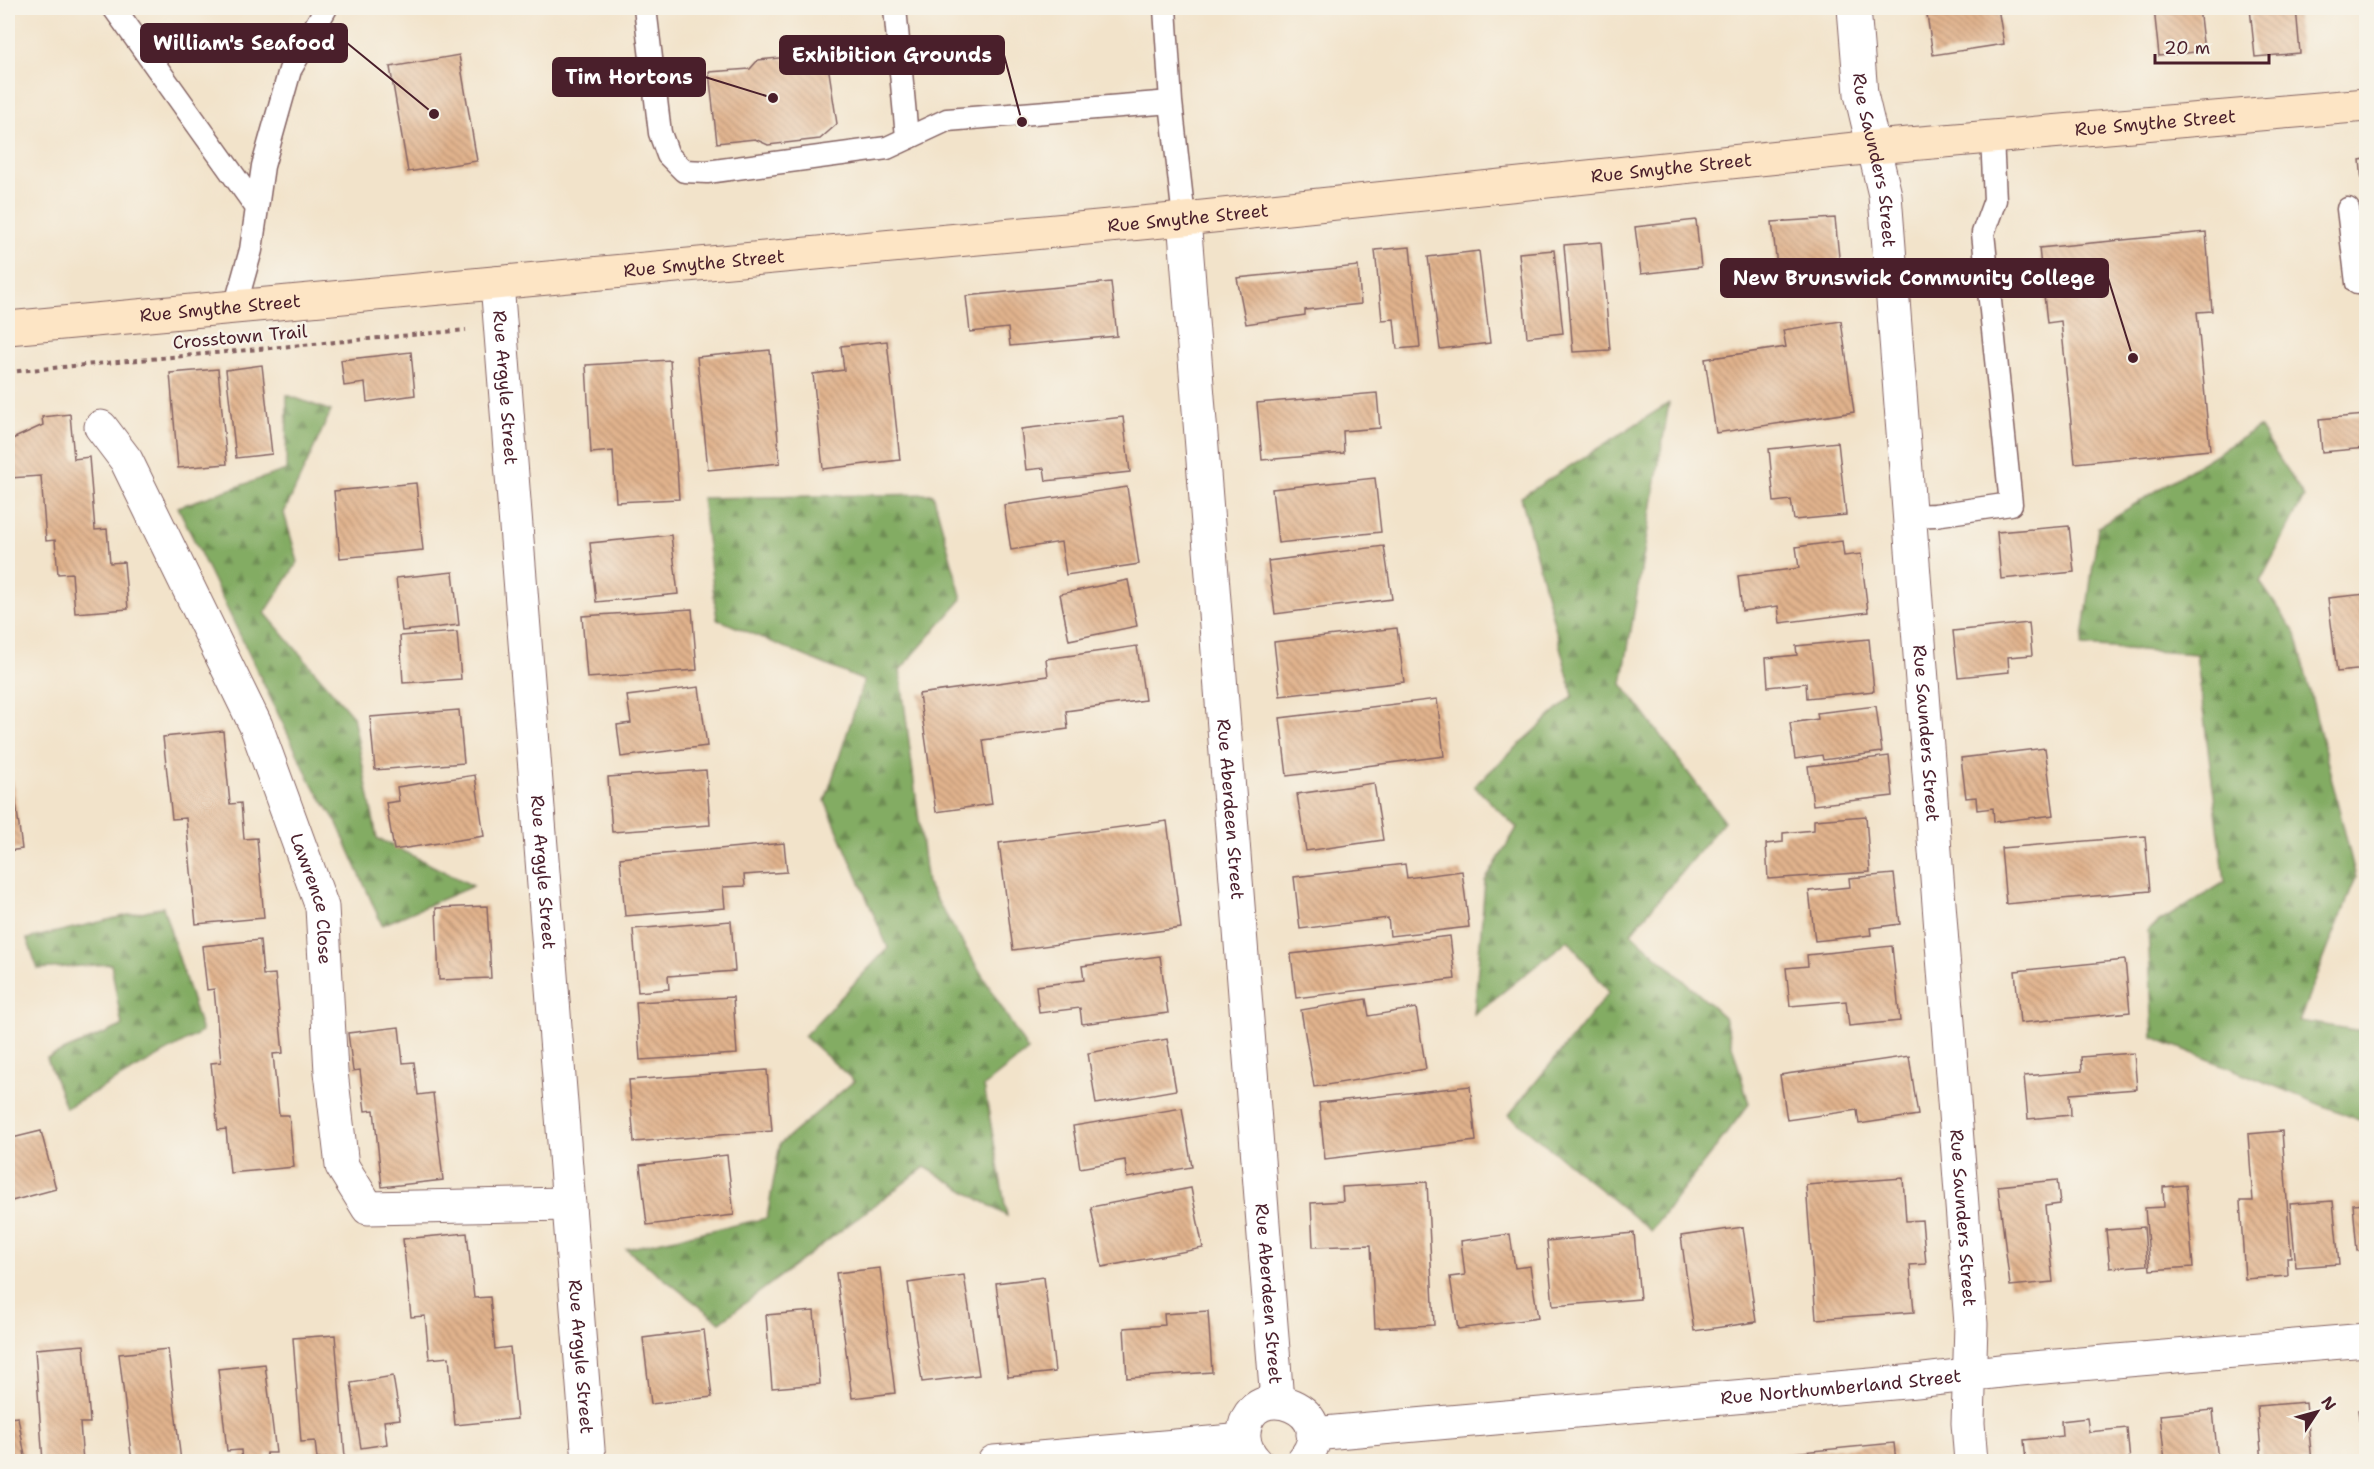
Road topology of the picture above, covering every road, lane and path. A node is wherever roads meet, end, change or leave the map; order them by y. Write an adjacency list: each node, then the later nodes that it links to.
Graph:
1 (114, 8): 12 (lane)
2 (326, 8): 12 (lane)
3 (895, 8): 9 (lane)
4 (1165, 8): 7 (lane)
5 (1854, 8): 11 (street, Rue Saunders Street)
6 (642, 12): 9 (lane)
7 (1171, 102): 9 (lane); 14 (lane)
8 (2367, 105): 10 (main road, Rue Smythe Street)
9 (907, 137)
10 (1992, 138): 11 (main road, Rue Smythe Street); 22 (lane)
11 (1874, 147): 14 (main road, Rue Smythe Street); 22 (street, Rue Saunders Street)
12 (257, 208): 17 (lane)
13 (2348, 209): 15 (lane)
14 (1184, 219): 16 (main road, Rue Smythe Street); 26 (street, Rue Aberdeen Street)
15 (2367, 282)
16 (497, 283): 17 (main road, Rue Smythe Street); 23 (street, Rue Argyle Street)
17 (235, 307): 18 (main road, Rue Smythe Street)
18 (8, 328)
19 (476, 329): 20 (path, Crosstown Trail)
20 (8, 372)
21 (101, 427): 23 (street, Lawrence Close)
22 (1909, 516): 25 (street, Rue Saunders Street)
23 (569, 1204): 29 (street, Rue Argyle Street)
24 (2367, 1340): 25 (street, Rue Northumberland Street)
25 (1970, 1375): 27 (street, Rue Northumberland Street); 31 (street, Rue Saunders Street)
26 (1276, 1401): 27 (street); 28 (street)
27 (1307, 1448)
28 (1250, 1450): 30 (street)
29 (590, 1461)
30 (994, 1461)
31 (1971, 1461)

